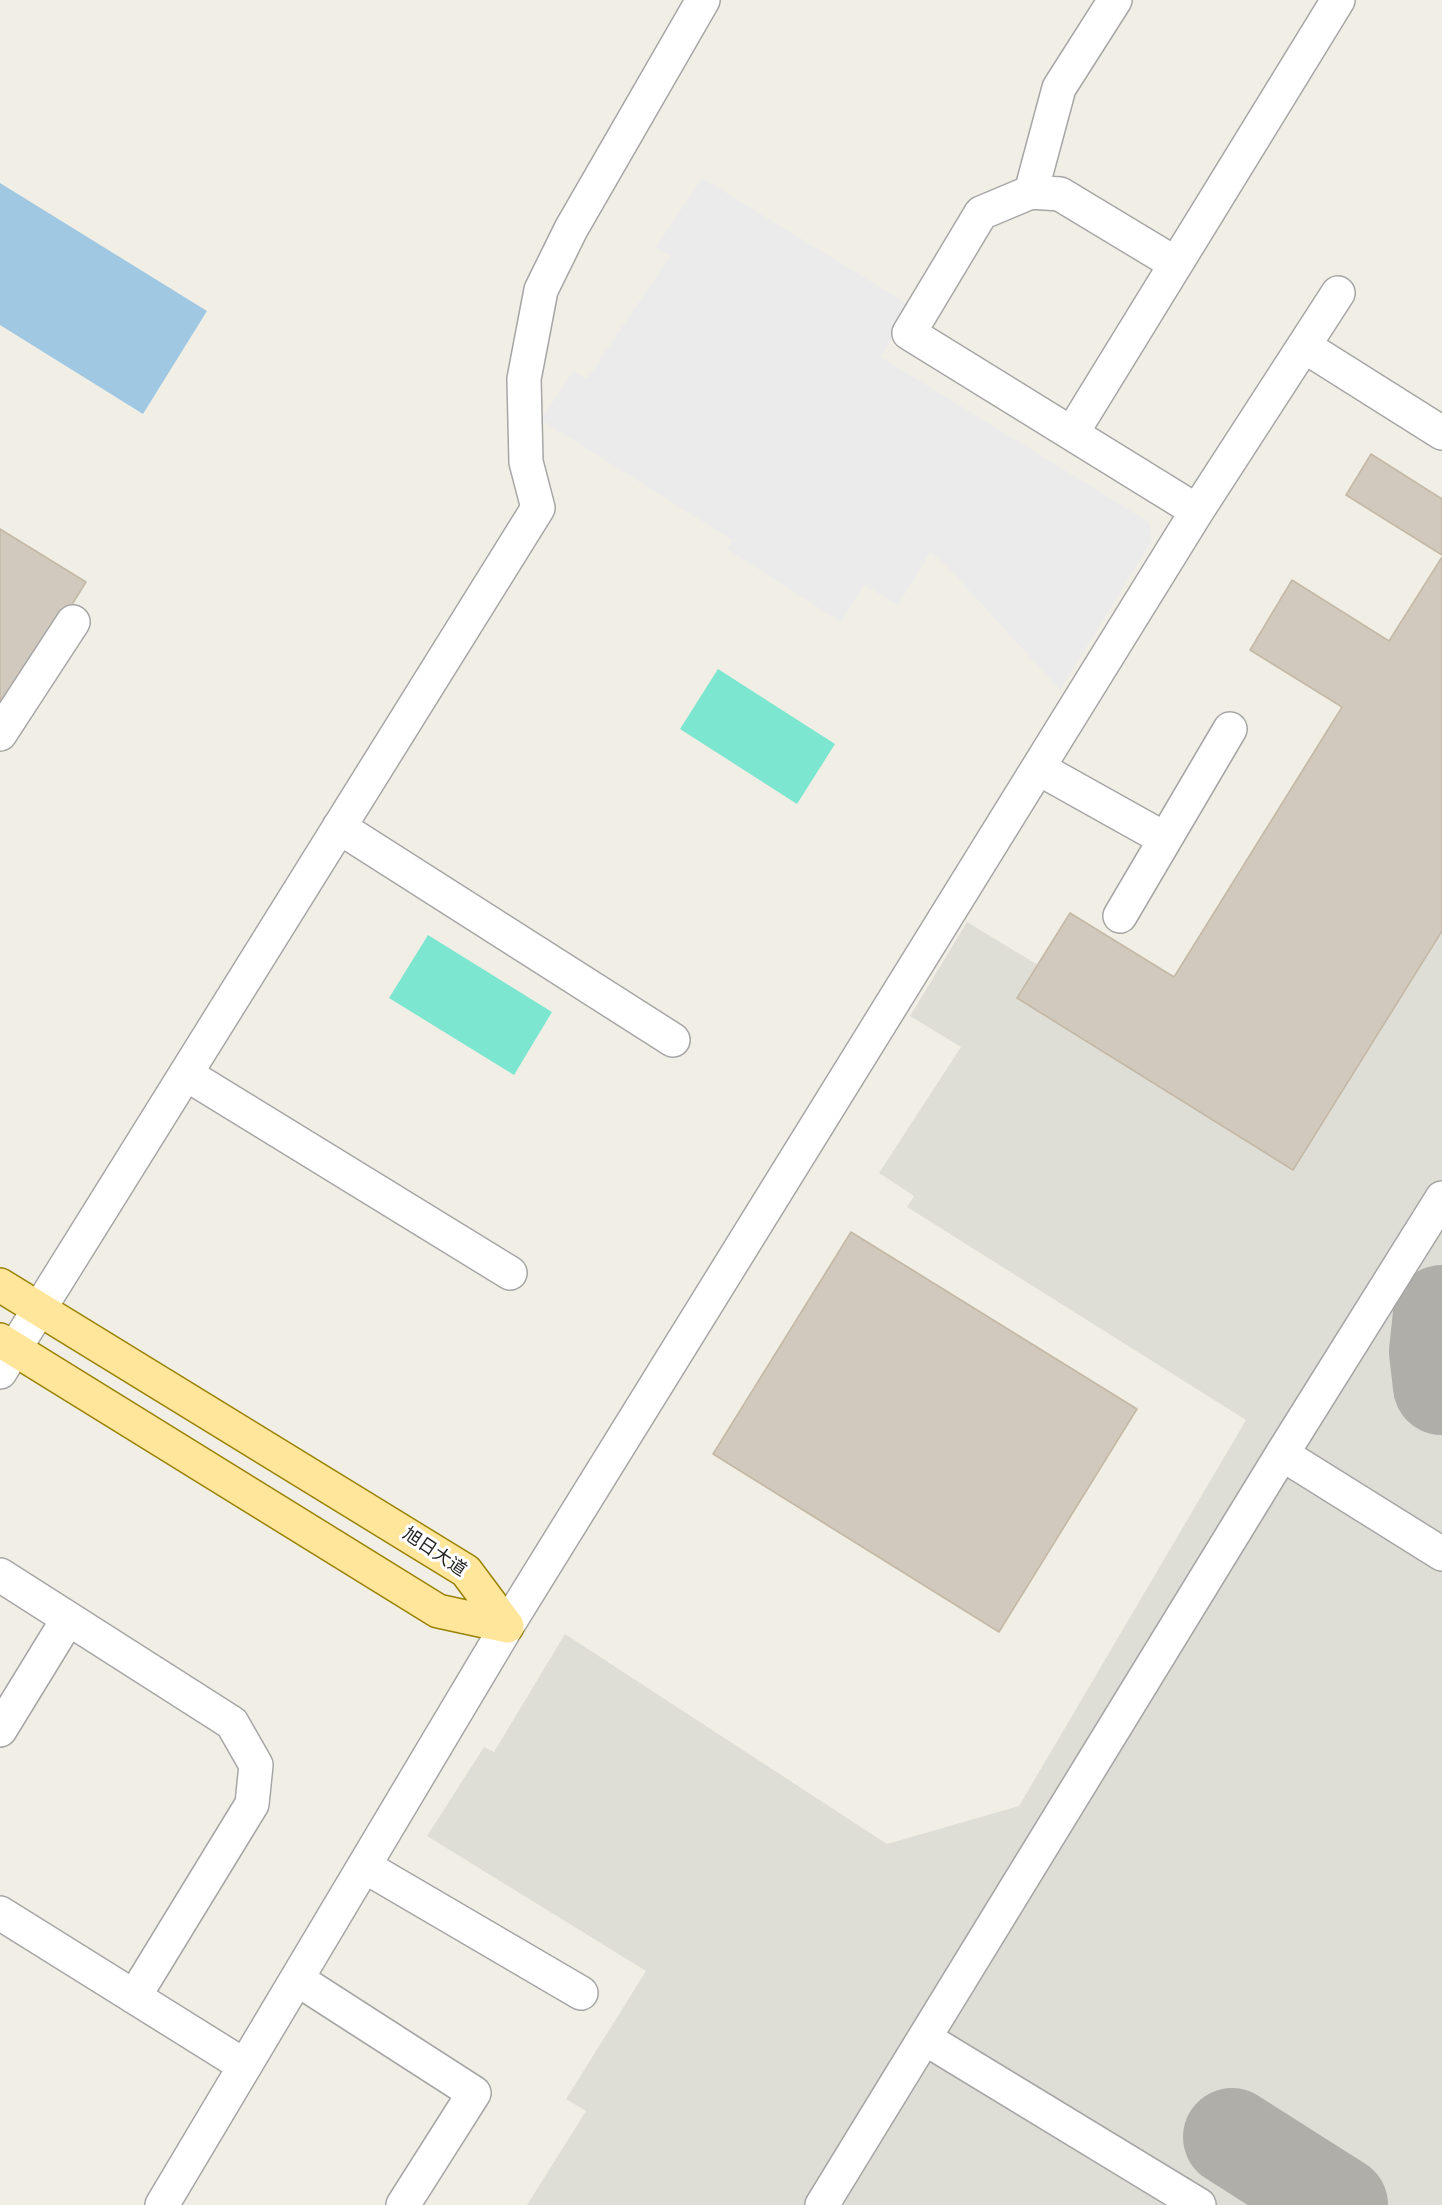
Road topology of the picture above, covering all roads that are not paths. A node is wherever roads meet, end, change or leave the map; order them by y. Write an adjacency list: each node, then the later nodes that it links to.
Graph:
1 (703, 0): 15 (lane)
2 (1115, 0): 4 (lane)
3 (1338, 0): 5 (lane)
4 (1031, 192): 5 (lane); 8 (lane)
5 (1176, 264): 8 (lane)
6 (1338, 293): 7 (lane)
7 (1304, 346): 9 (lane); 10 (lane)
8 (1072, 433): 10 (lane)
9 (1442, 433)
10 (1197, 511): 14 (lane)
11 (73, 622): 13 (lane)
12 (1230, 729): 16 (lane)
13 (0, 734)
14 (1038, 768): 16 (lane); 29 (lane)
15 (339, 827): 18 (lane); 19 (lane)
16 (1165, 839): 17 (lane)
17 (1120, 916)
18 (673, 1040)
19 (186, 1074): 21 (lane); 23 (lane)
20 (1442, 1198): 25 (lane)
21 (510, 1273)
22 (0, 1284): 23 (main road, 旭日大道)
23 (39, 1309): 24 (lane); 29 (main road, 旭日大道)
24 (5, 1353): 29 (main road)
25 (1282, 1454): 26 (lane); 36 (lane)
26 (1442, 1554)
27 (0, 1575): 28 (lane)
28 (68, 1618): 30 (lane); 35 (lane)
29 (507, 1626): 31 (lane)
30 (0, 1730)
31 (364, 1866): 33 (lane); 34 (lane)
32 (0, 1913): 35 (lane)
33 (297, 1979): 37 (lane); 39 (lane)
34 (581, 1993)
35 (134, 1997): 37 (lane)
36 (926, 2038): 40 (lane); 41 (lane)
37 (245, 2066): 38 (lane)
38 (162, 2205)
39 (403, 2205)
40 (822, 2205)
41 (1199, 2205)

